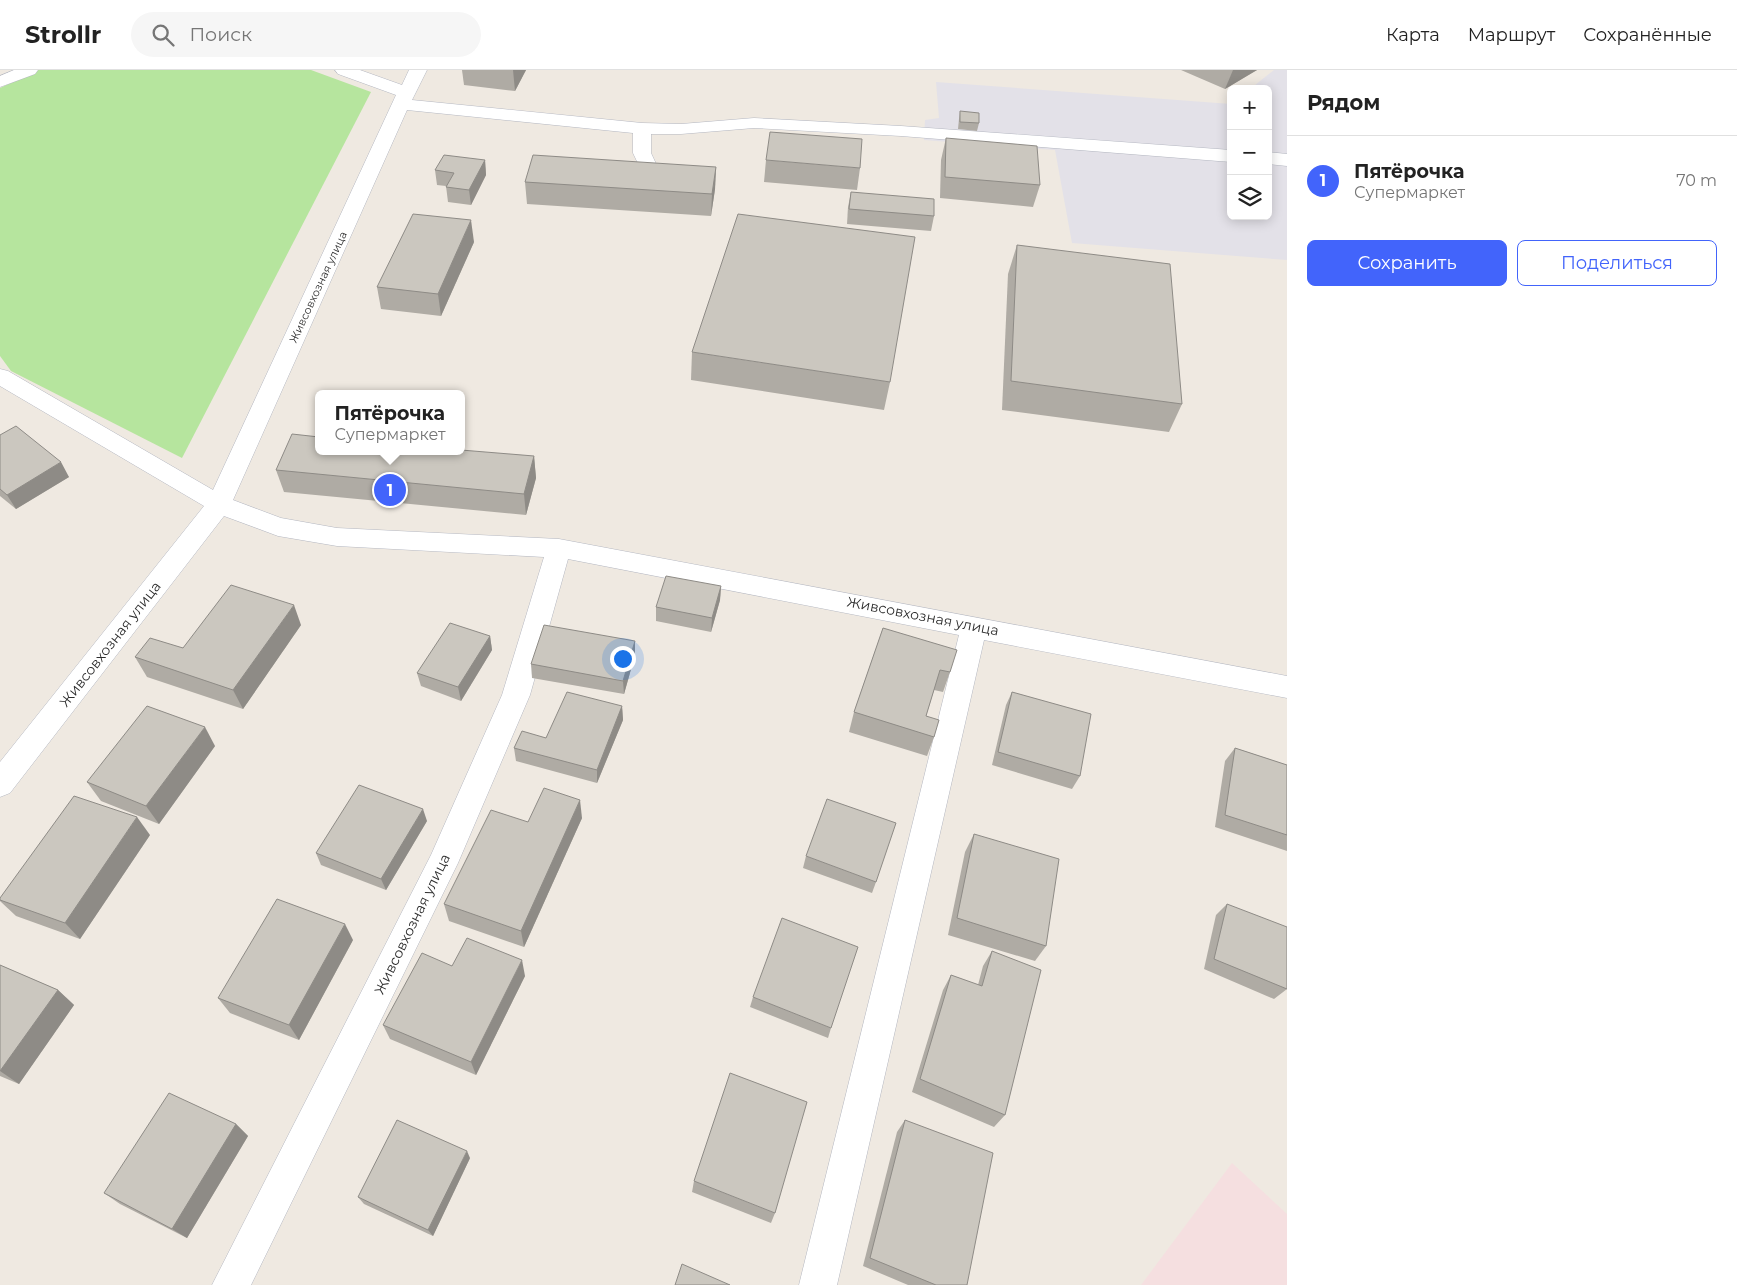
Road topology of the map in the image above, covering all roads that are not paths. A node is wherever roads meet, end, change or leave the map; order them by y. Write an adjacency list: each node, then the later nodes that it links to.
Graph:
1 (28, 70): 4 (street)
2 (344, 70): 5 (street)
3 (418, 70): 5 (street, Живсовхозная улица)
4 (0, 82)
5 (404, 98): 6 (street); 12 (street, Живсовхозная улица)
6 (642, 128): 7 (street); 10 (street)
7 (1227, 156)
8 (1272, 158): 9 (street)
9 (1287, 160)
10 (650, 170)
11 (0, 376): 12 (street, Живсовхозная улица)
12 (218, 504): 13 (street, Живсовхозная улица); 16 (street, Живсовхозная улица)
13 (559, 548): 14 (street, Живсовхозная улица); 17 (street, Живсовхозная улица)
14 (974, 626): 15 (street, Живсовхозная улица); 18 (street)
15 (1287, 687)
16 (0, 784)
17 (230, 1285)
18 (818, 1285)

